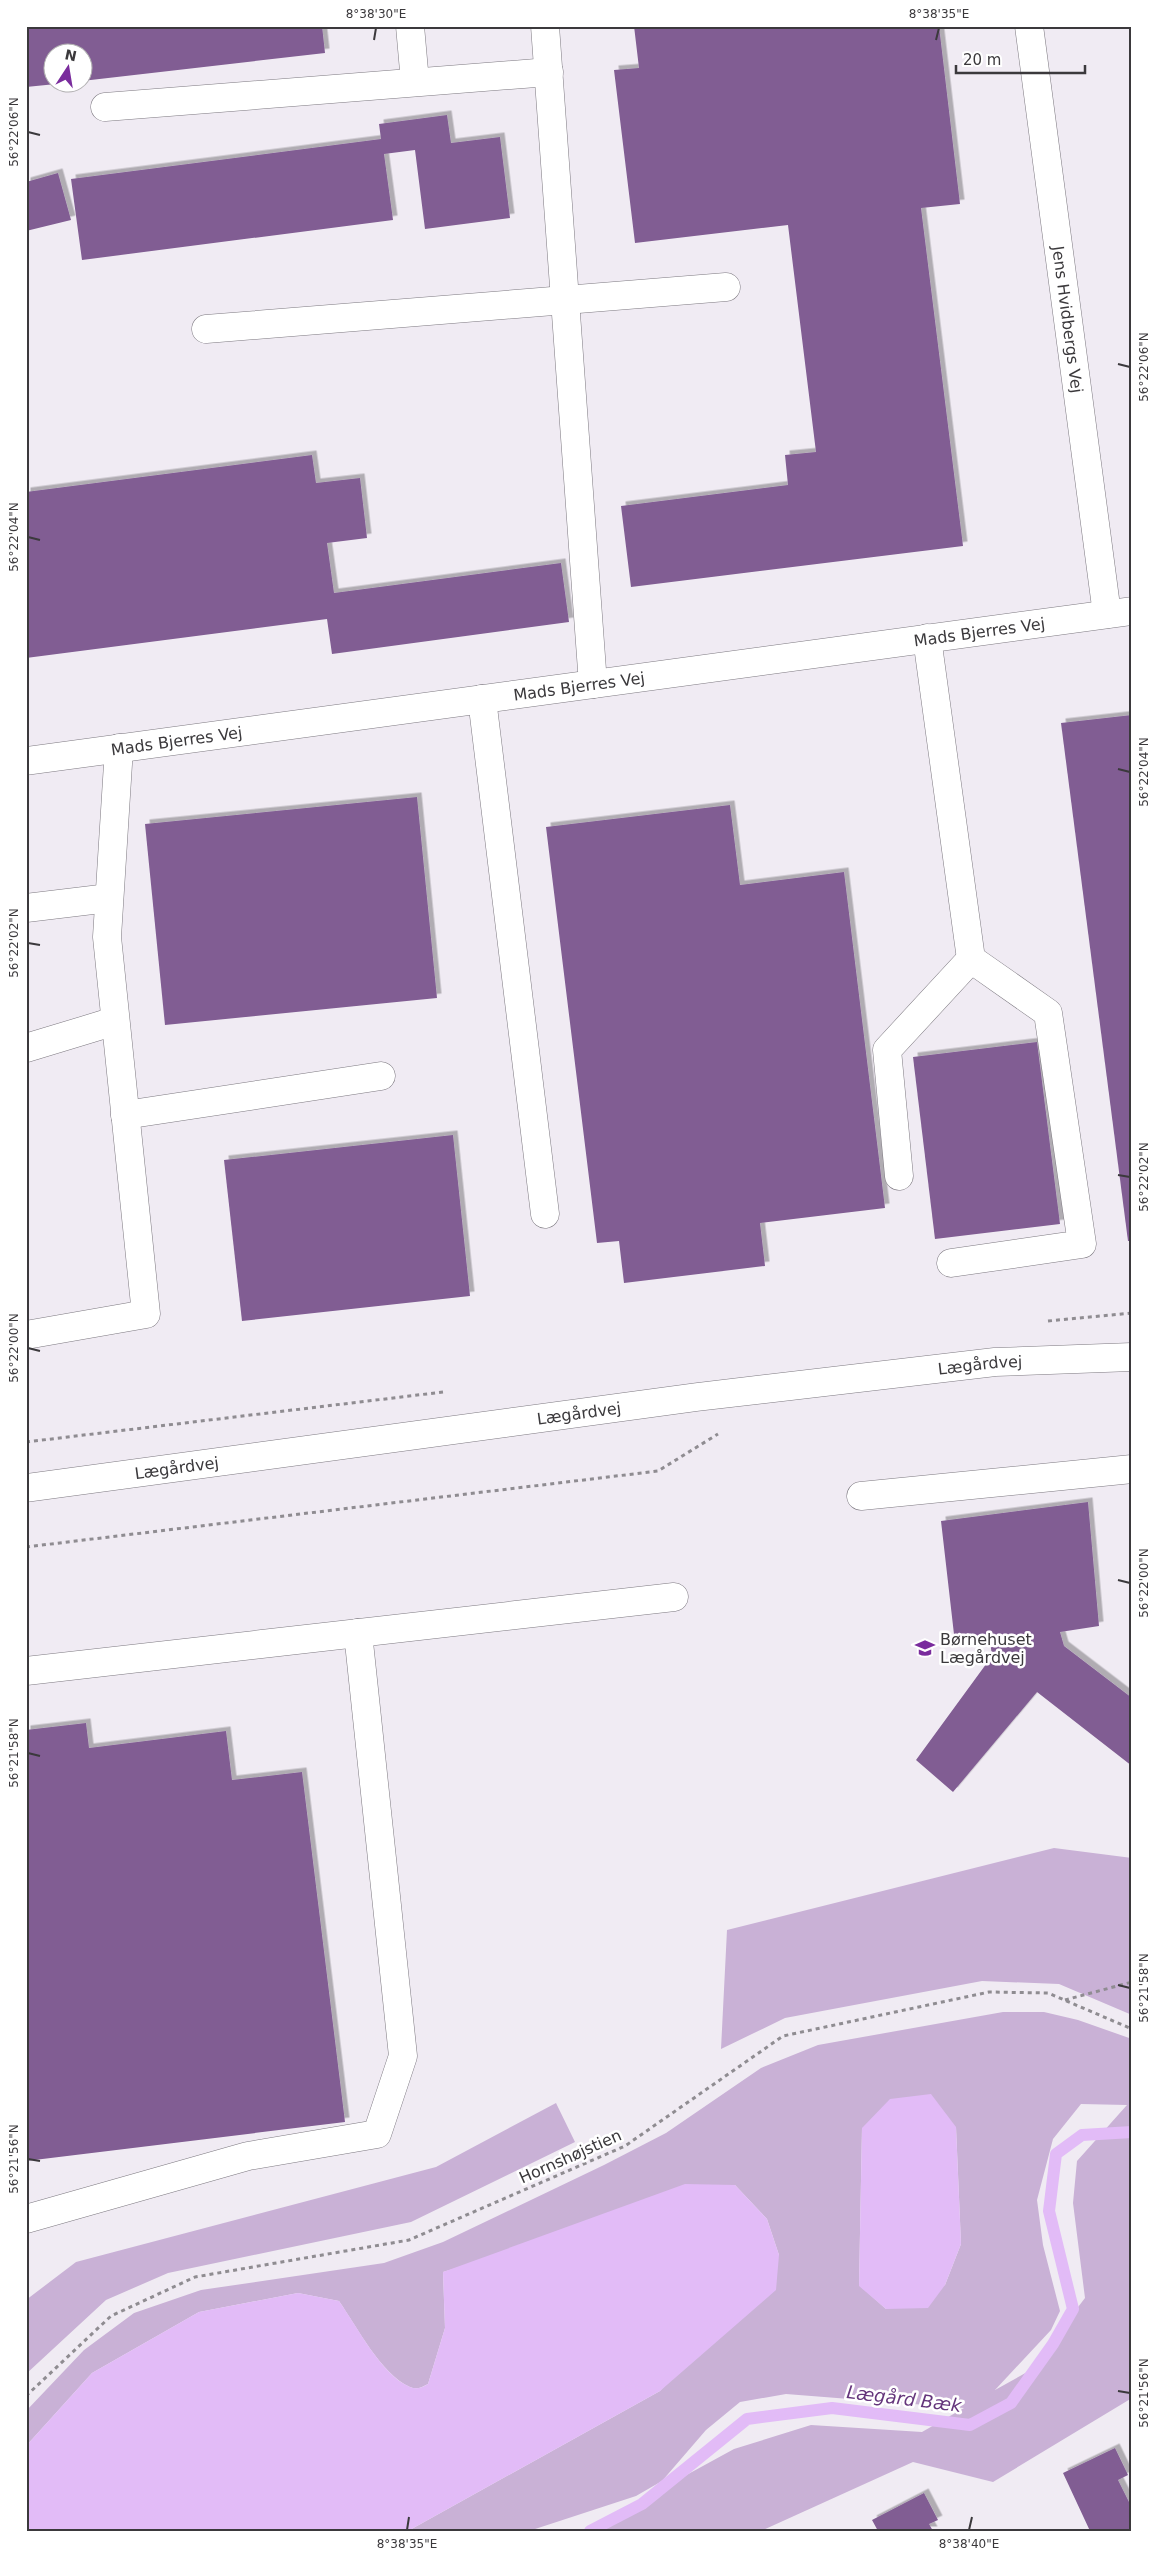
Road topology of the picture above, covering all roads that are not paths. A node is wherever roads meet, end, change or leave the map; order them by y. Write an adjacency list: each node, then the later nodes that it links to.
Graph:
1 (410, 26): 5 (street)
2 (545, 26): 4 (street)
3 (1030, 26): 10 (street, Jens Hvidbergs Vej)
4 (549, 72): 5 (street); 8 (street)
5 (415, 82): 6 (street)
6 (105, 107)
7 (726, 287): 8 (street)
8 (565, 298): 9 (street); 12 (street)
9 (206, 329)
10 (1120, 612): 11 (street, Mads Bjerres Vej)
11 (927, 638): 12 (street, Mads Bjerres Vej); 18 (street)
12 (593, 684): 13 (street, Mads Bjerres Vej)
13 (482, 699): 14 (street, Mads Bjerres Vej); 24 (street)
14 (119, 748): 15 (street, Mads Bjerres Vej); 16 (street)
15 (26, 760)
16 (109, 898): 17 (street); 19 (street)
17 (26, 908)
18 (971, 959): 23 (street); 25 (street)
19 (115, 1021): 20 (street); 22 (street)
20 (26, 1048)
21 (381, 1076): 22 (street)
22 (125, 1115): 26 (street)
23 (900, 1176)
24 (545, 1214)
25 (951, 1263)
26 (26, 1335)
27 (1132, 1357): 29 (street, Lægårdvej)
28 (1132, 1469): 30 (street)
29 (26, 1488)
30 (861, 1496)
31 (674, 1597): 32 (street)
32 (358, 1633): 33 (street); 34 (street)
33 (26, 1671)
34 (26, 2219)

